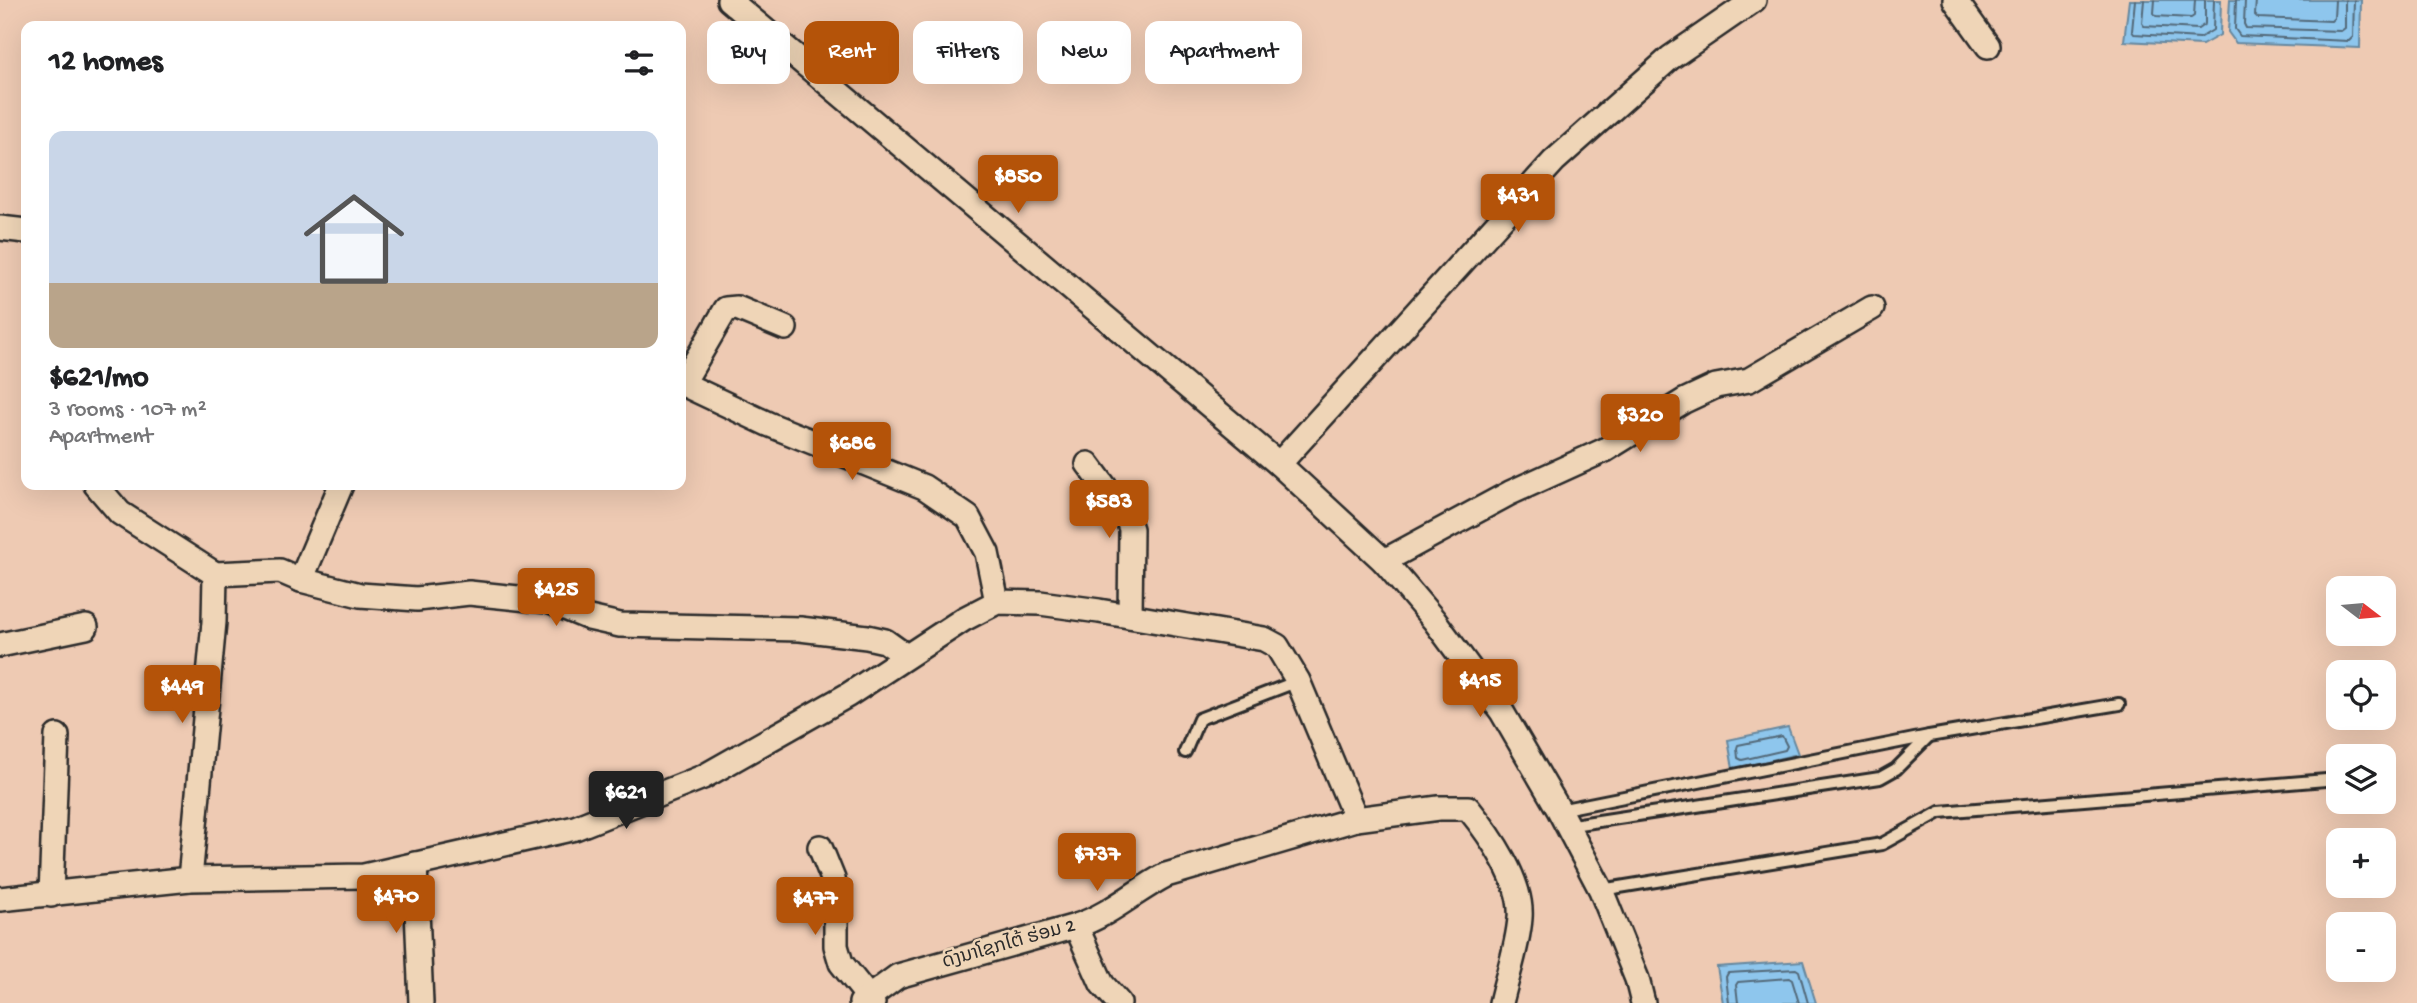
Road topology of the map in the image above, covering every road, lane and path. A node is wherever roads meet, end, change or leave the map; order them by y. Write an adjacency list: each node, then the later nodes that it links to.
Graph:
1 (729, 0): 12 (street)
2 (1754, 0): 12 (street)
3 (1955, 0): 4 (street)
4 (1988, 46)
5 (0, 228): 6 (street)
6 (21, 230)
7 (1872, 308): 15 (street)
8 (785, 328): 9 (street)
9 (686, 376)
10 (686, 385): 18 (street)
11 (1088, 464): 19 (street)
12 (1279, 464): 15 (street)
13 (100, 490): 16 (street)
14 (339, 490): 17 (street)
15 (1384, 561): 29 (street)
16 (215, 574): 17 (street); 33 (street)
17 (301, 580): 22 (street)
18 (997, 601): 19 (street); 22 (street)
19 (1130, 615): 23 (street)
20 (86, 627): 21 (street)
21 (0, 645)
22 (906, 656): 32 (street)
23 (1298, 681): 27 (lane); 30 (street)
24 (2119, 704): 26 (lane)
25 (57, 736): 35 (street)
26 (1929, 736): 29 (lane); 29 (lane)
27 (1185, 752)
28 (2326, 780): 34 (lane)
29 (1562, 818): 34 (street)
30 (1356, 819): 37 (street, ດົງນາໂຊກໄຕ້ ຮ່ອມ 2); 41 (street, ດົງນາໂຊກໄຕ້ ຮ່ອມ 2)
31 (820, 847): 38 (street)
32 (415, 864): 33 (street); 39 (street)
33 (190, 879): 35 (street)
34 (1601, 890): 42 (street)
35 (51, 895): 36 (street)
36 (0, 899)
37 (1076, 926): 38 (street, ດົງນາໂຊກໄຕ້ ຮ່ອມ 2); 40 (street)
38 (868, 1001)
39 (421, 1003)
40 (1119, 1003)
41 (1502, 1003)
42 (1643, 1003)

